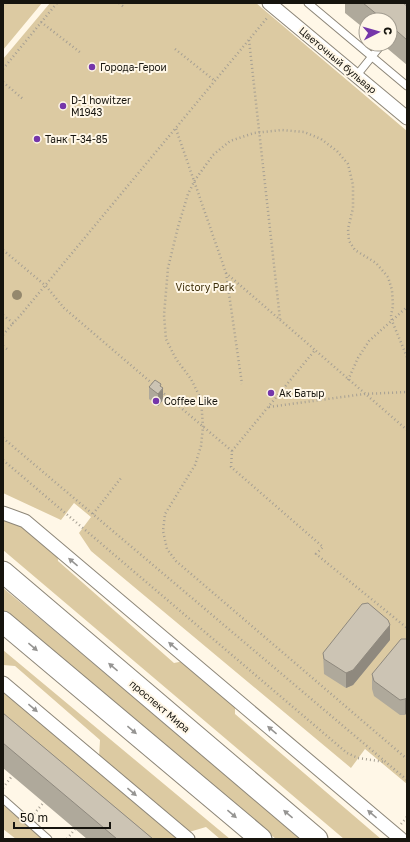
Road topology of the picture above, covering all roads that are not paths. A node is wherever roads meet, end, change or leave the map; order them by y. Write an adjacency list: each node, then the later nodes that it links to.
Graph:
1 (308, 3): 4 (lane)
2 (272, 6): 5 (street, Цветочный бульвар)
3 (376, 52): 4 (lane)
4 (372, 57): 5 (lane); 6 (lane)
5 (357, 75): 7 (street, Цветочный бульвар)
6 (407, 86)
7 (407, 118)
8 (3, 513): 17 (street, one-way to 8)
9 (3, 572): 16 (main road, проспект Мира, one-way to 9)
10 (3, 622): 15 (main road, one-way to 15)
11 (3, 683): 14 (street, one-way to 14)
12 (3, 799): 13 (lane)
13 (48, 839)
14 (188, 839)
15 (261, 839)
16 (317, 839)
17 (401, 839)

